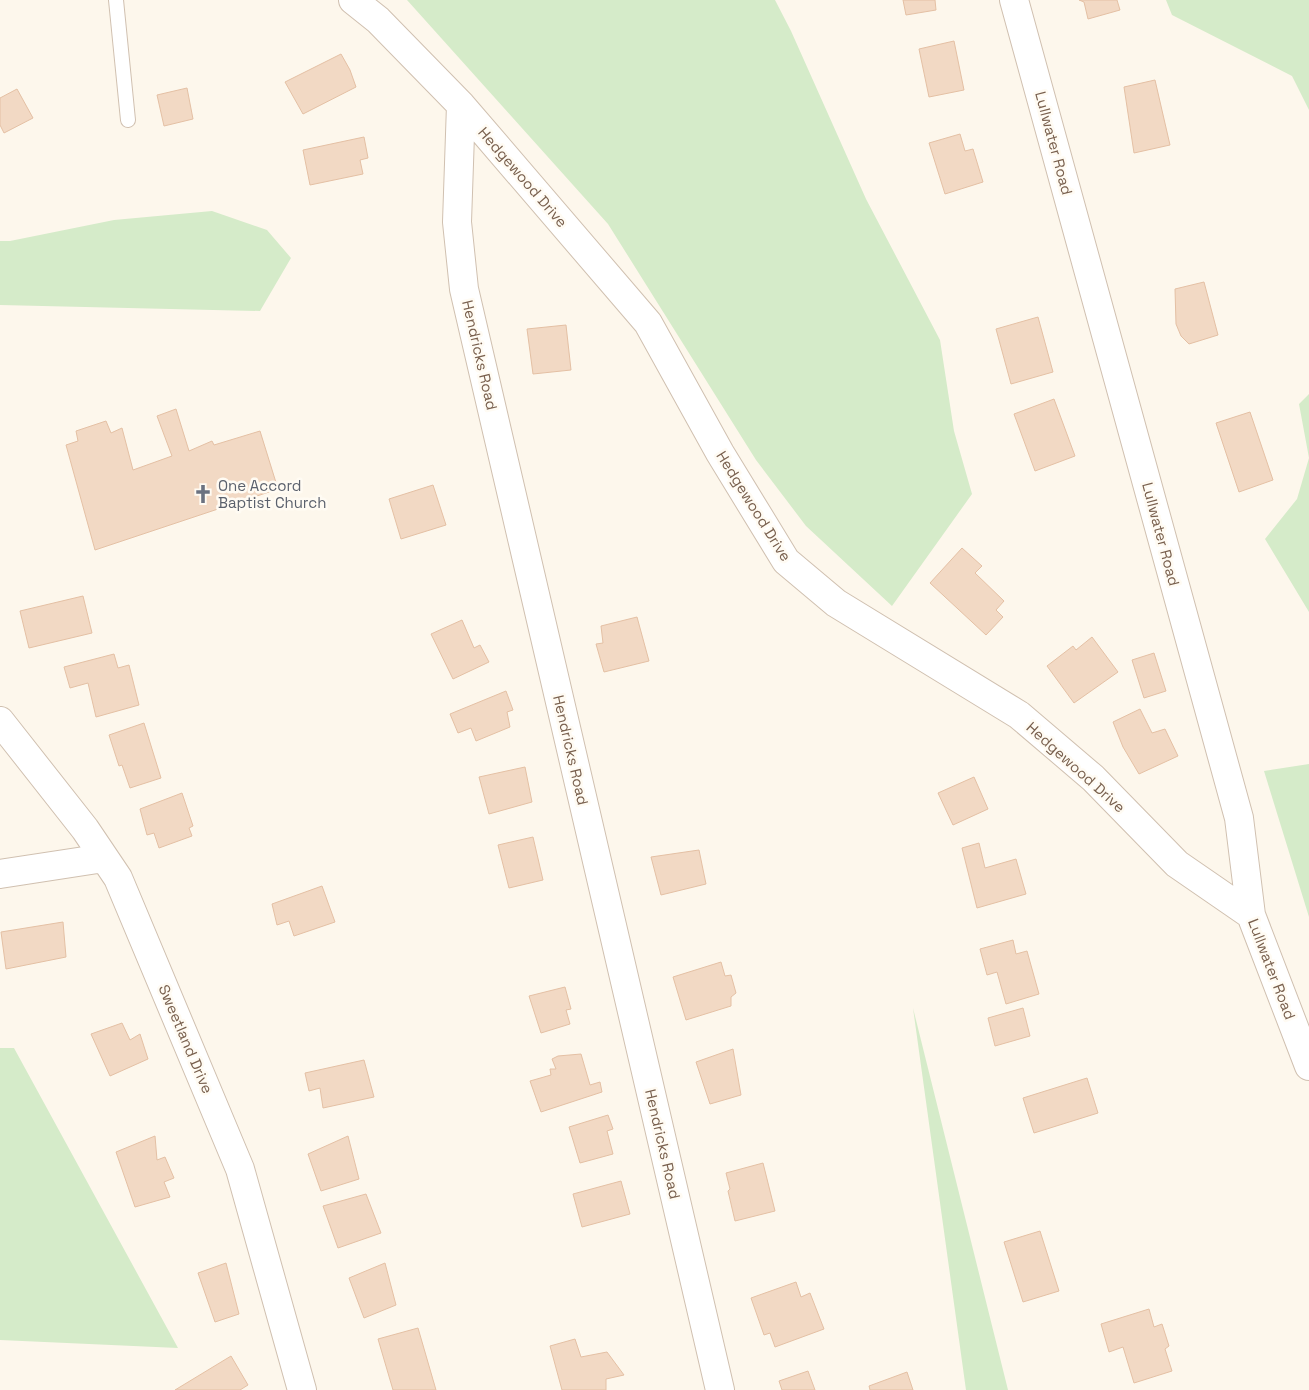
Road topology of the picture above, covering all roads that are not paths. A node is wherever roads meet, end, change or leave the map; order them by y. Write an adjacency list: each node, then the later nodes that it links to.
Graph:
1 (116, 0): 5 (lane)
2 (353, 0): 4 (street, Hedgewood Drive)
3 (1014, 0): 9 (street, Lullwater Road)
4 (461, 105): 9 (street, Hedgewood Drive); 12 (street, Hendricks Road)
5 (128, 120)
6 (0, 721): 7 (street, Sweetland Drive)
7 (104, 858): 8 (street); 11 (street, Sweetland Drive)
8 (0, 874)
9 (1252, 915): 10 (street, Lullwater Road)
10 (1309, 1066)
11 (302, 1390)
12 (720, 1390)

